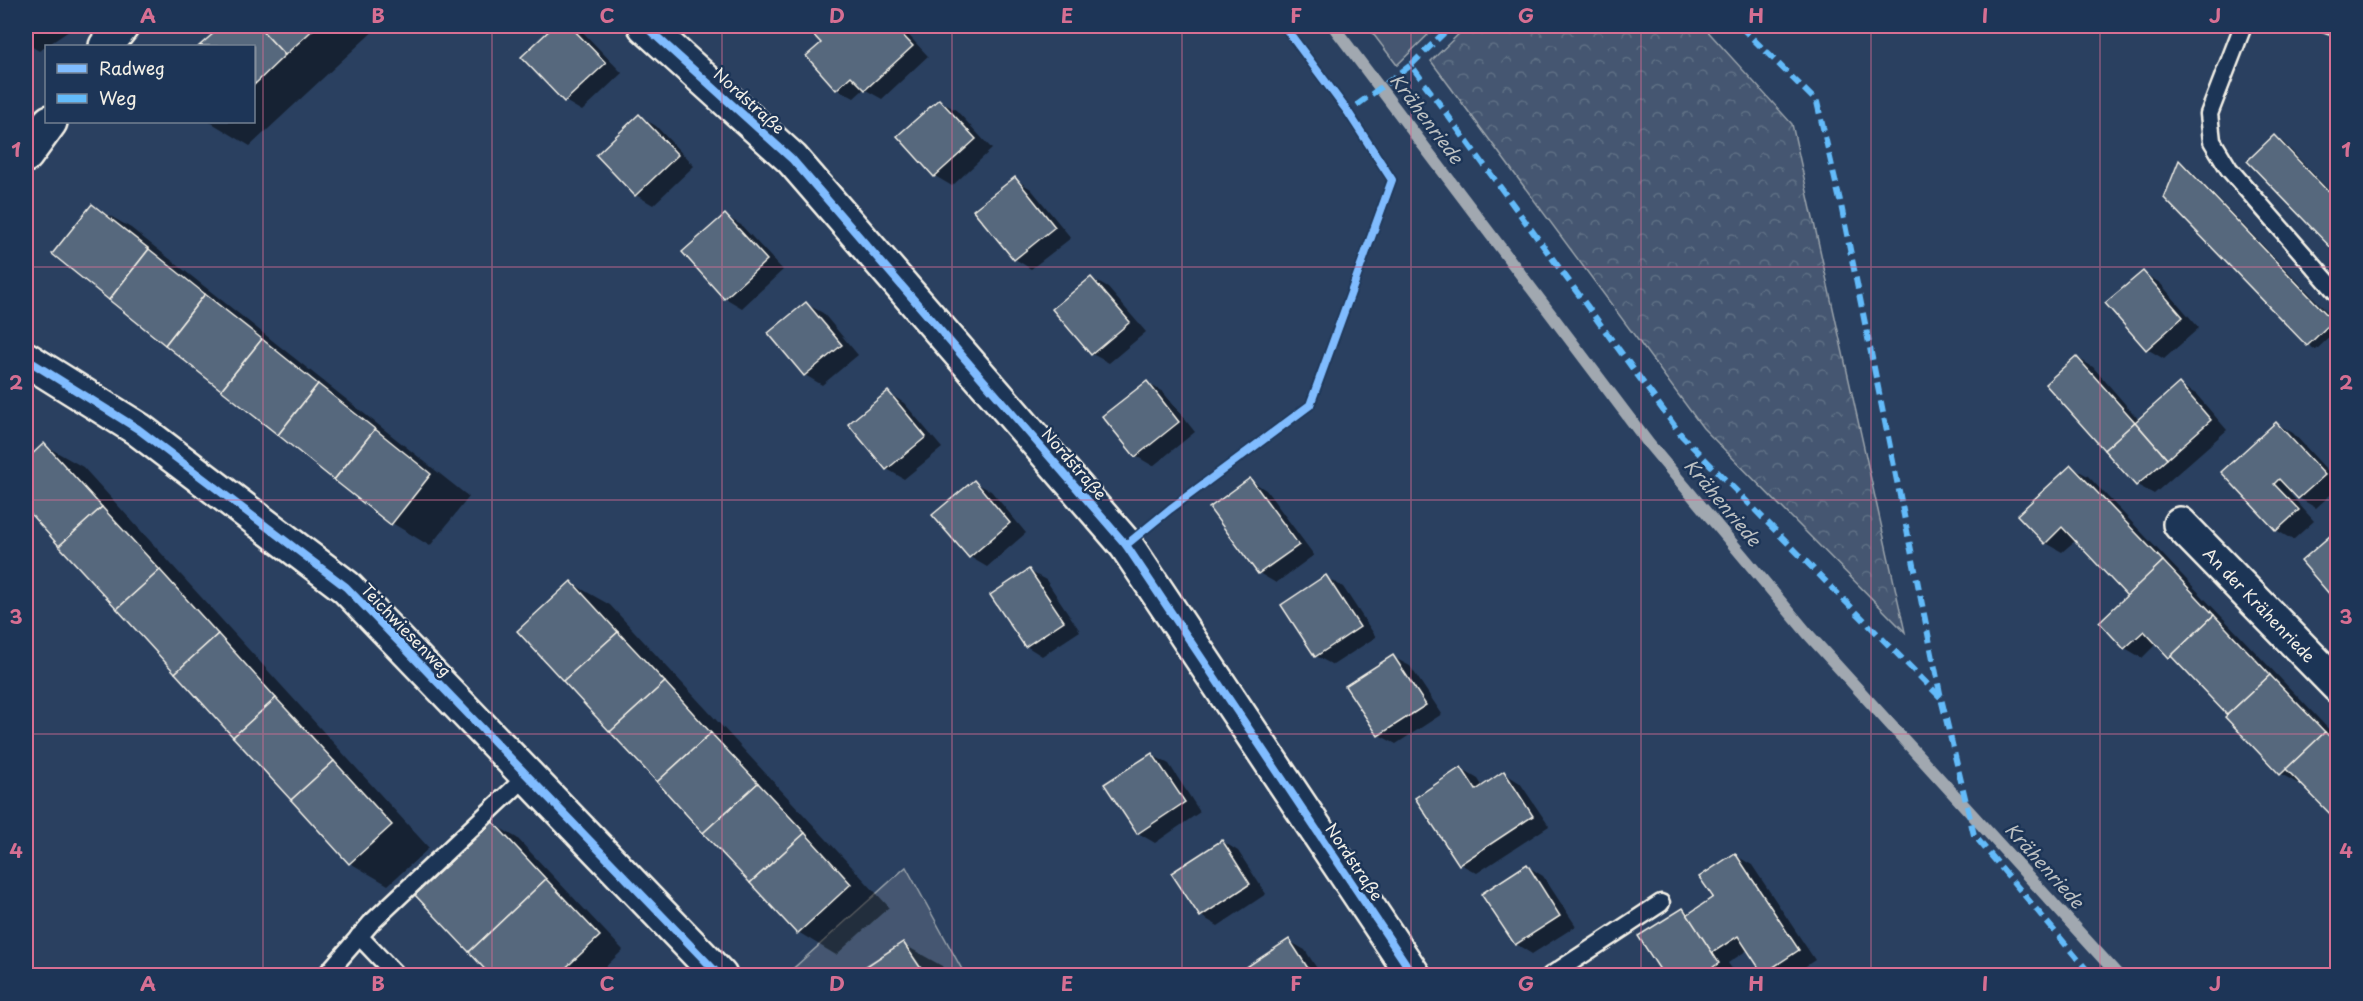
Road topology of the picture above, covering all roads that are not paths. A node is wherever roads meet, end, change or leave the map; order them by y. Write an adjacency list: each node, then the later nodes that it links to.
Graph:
1 (122, 26): 4 (street)
2 (645, 26): 17 (street, Nordstraße)
3 (2242, 26): 7 (lane)
4 (107, 45)
5 (49, 123): 6 (street)
6 (26, 155)
7 (2337, 294)
8 (26, 359): 11 (street, Teichwiesenweg)
9 (2180, 524): 10 (street, An der Krähenriede)
10 (2337, 686)
11 (528, 776): 13 (lane); 16 (street, Teichwiesenweg)
12 (1661, 903): 18 (lane)
13 (359, 936): 14 (lane); 15 (lane)
14 (325, 975)
15 (397, 975)
16 (720, 975)
17 (1414, 975)
18 (1550, 975)

